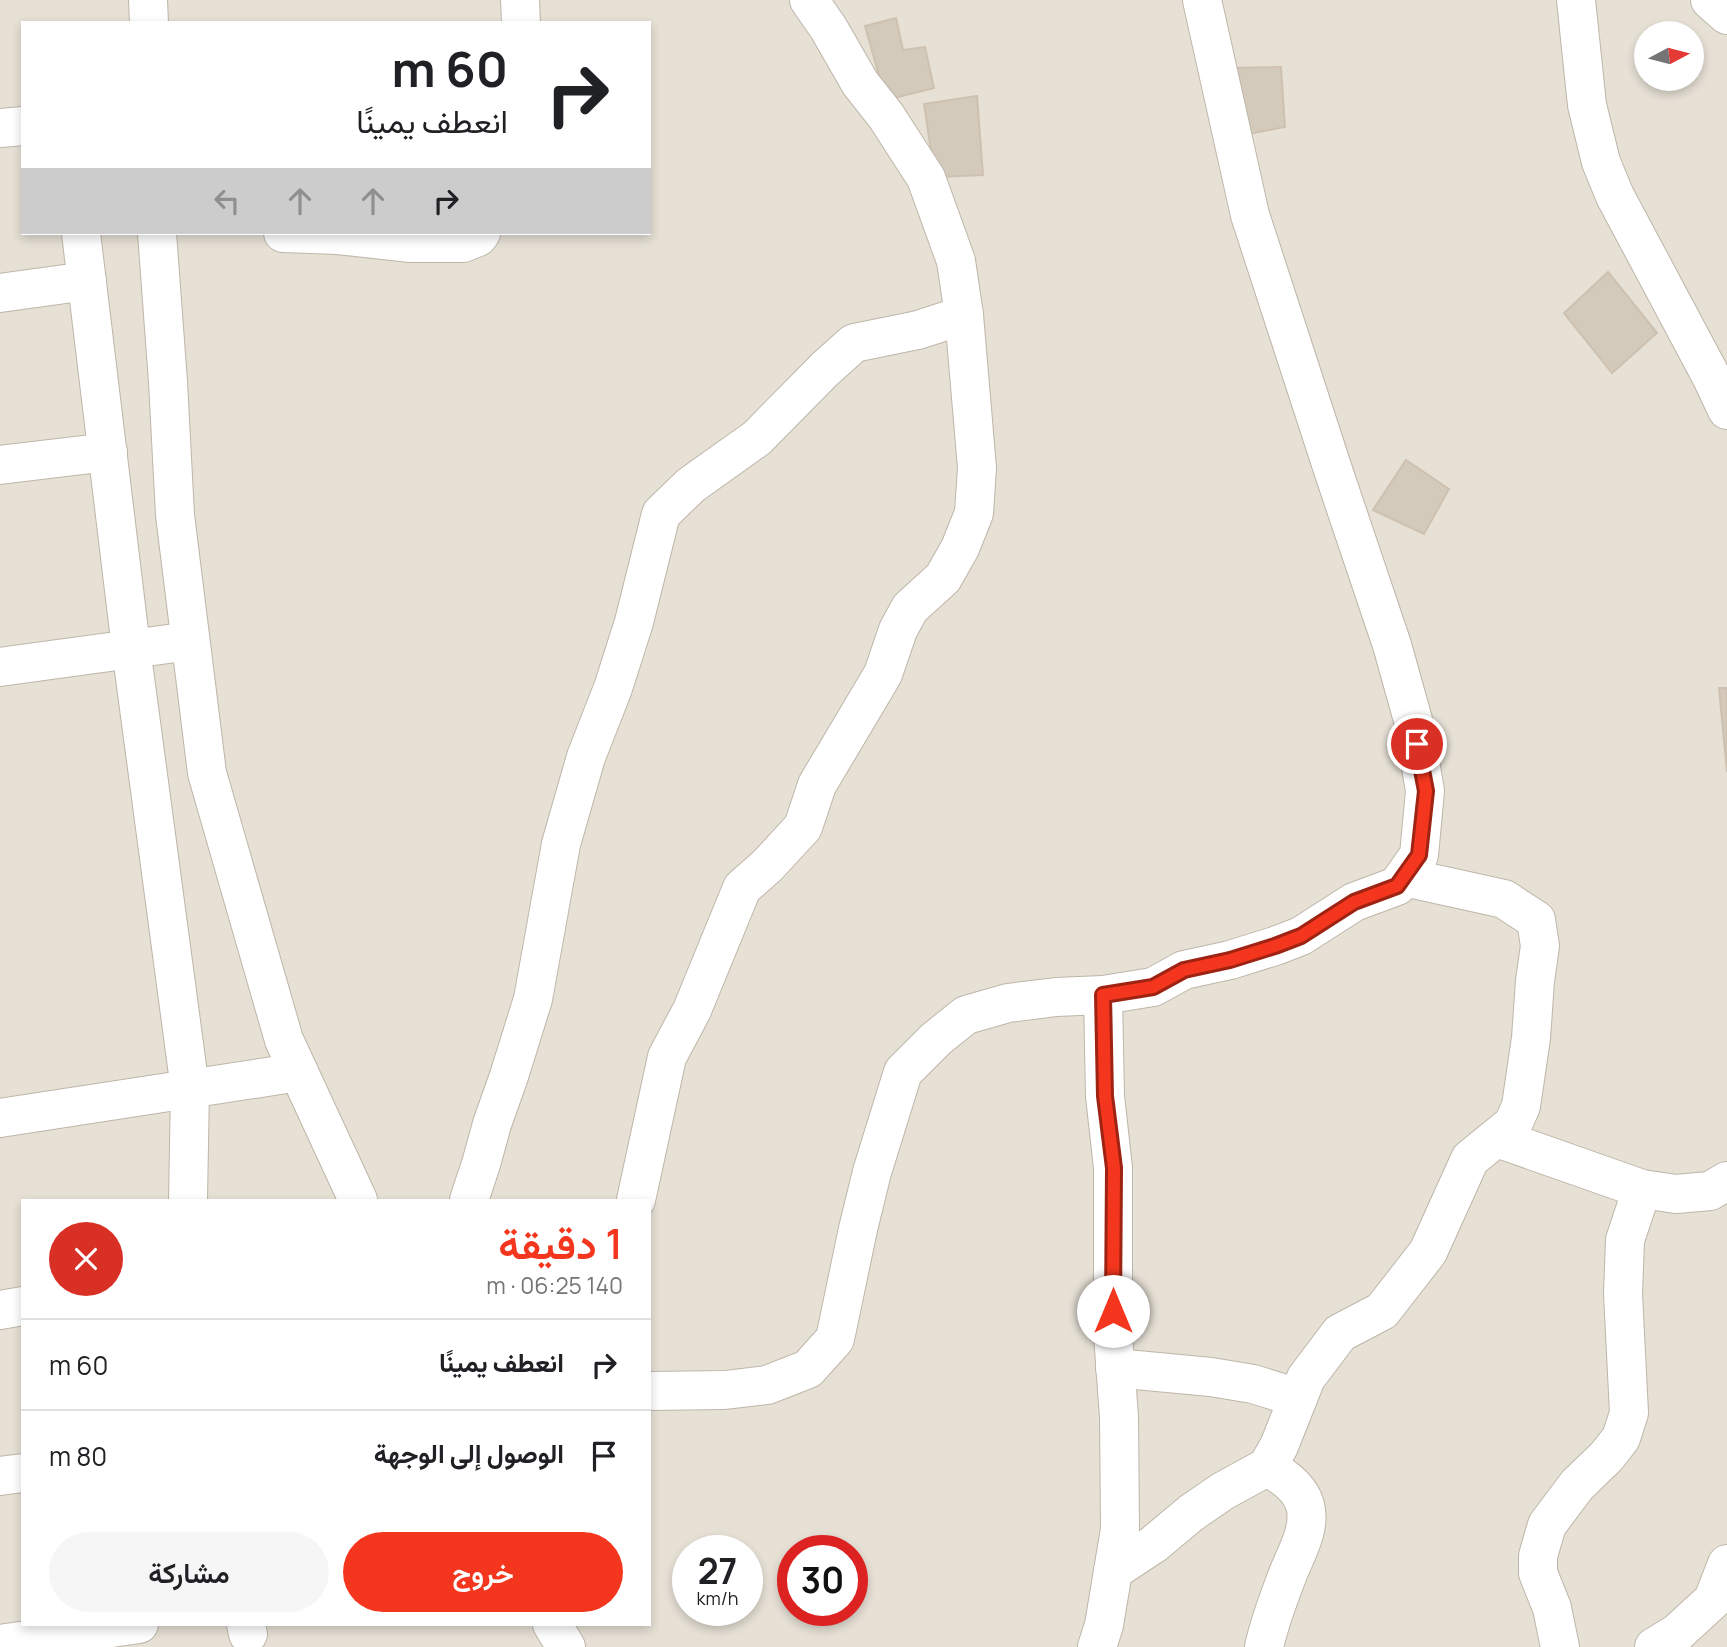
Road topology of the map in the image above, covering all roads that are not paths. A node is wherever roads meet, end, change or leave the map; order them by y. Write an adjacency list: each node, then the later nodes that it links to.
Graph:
1 (148, 0): 8 (street)
2 (520, 0): 9 (street)
3 (809, 0): 18 (street)
4 (1202, 0): 25 (street)
5 (1576, 0): 19 (street)
6 (1710, 0): 7 (street)
7 (1727, 15)
8 (149, 21)
9 (521, 21)
10 (21, 126): 11 (street)
11 (0, 128)
12 (81, 235): 16 (street)
13 (158, 235): 22 (street)
14 (338, 235): 15 (street)
15 (480, 235)
16 (87, 281): 17 (street); 20 (street)
17 (0, 293)
18 (964, 315): 35 (street); 36 (street)
19 (1727, 410)
20 (108, 452): 21 (street); 23 (street)
21 (0, 465)
22 (190, 641): 23 (street); 27 (street)
23 (131, 648): 24 (street); 28 (street)
24 (0, 667)
25 (1404, 877): 26 (street); 30 (street)
26 (1103, 995): 39 (street); 40 (street)
27 (299, 1072): 28 (street); 34 (street)
28 (190, 1089): 29 (street); 33 (street)
29 (0, 1118)
30 (1497, 1138): 32 (street); 41 (street)
31 (1727, 1181): 32 (street)
32 (1642, 1189): 55 (street)
33 (188, 1199)
34 (358, 1199)
35 (469, 1199)
36 (636, 1199)
37 (21, 1306): 38 (street)
38 (0, 1310)
39 (1115, 1368): 41 (street); 46 (street)
40 (651, 1391)
41 (1298, 1398): 42 (street)
42 (1267, 1467): 46 (street); 54 (street)
43 (21, 1473): 44 (street)
44 (0, 1476)
45 (1727, 1564): 56 (street)
46 (1113, 1571): 53 (street)
47 (125, 1626): 50 (street)
48 (546, 1626): 51 (street)
49 (553, 1626): 52 (street)
50 (0, 1644)
51 (543, 1647)
52 (566, 1647)
53 (1097, 1647)
54 (1264, 1647)
55 (1560, 1647)
56 (1654, 1647)

